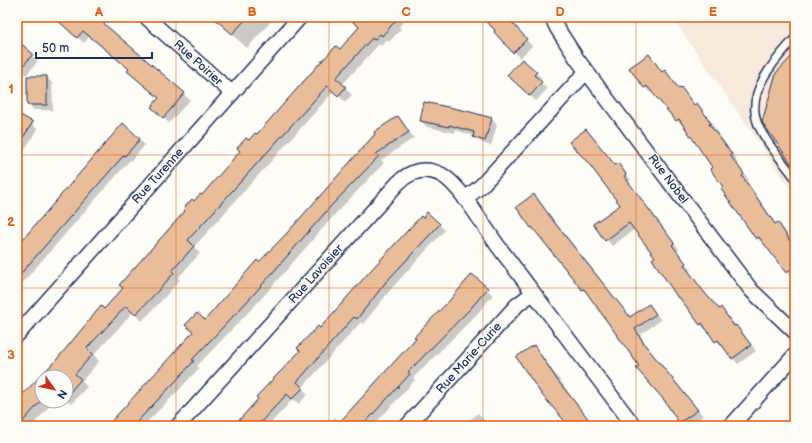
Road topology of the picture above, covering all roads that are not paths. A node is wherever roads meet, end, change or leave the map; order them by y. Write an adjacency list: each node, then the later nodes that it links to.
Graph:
1 (146, 17): 6 (street, Rue Poirier)
2 (300, 17): 6 (street, Rue Turenne)
3 (552, 17): 5 (street, Rue Nobel)
4 (795, 38): 7 (lane)
5 (587, 71): 8 (street); 10 (street, Rue Nobel)
6 (232, 93): 11 (street, Rue Turenne)
7 (795, 178)
8 (465, 199): 9 (street, Rue Lavoisier); 13 (street, Rue Lavoisier)
9 (533, 293): 14 (street, Rue Marie-Curie); 15 (street, Rue Lavoisier)
10 (795, 332)
11 (17, 335)
12 (795, 355): 16 (street)
13 (178, 426)
14 (408, 426)
15 (634, 426)
16 (731, 426)

